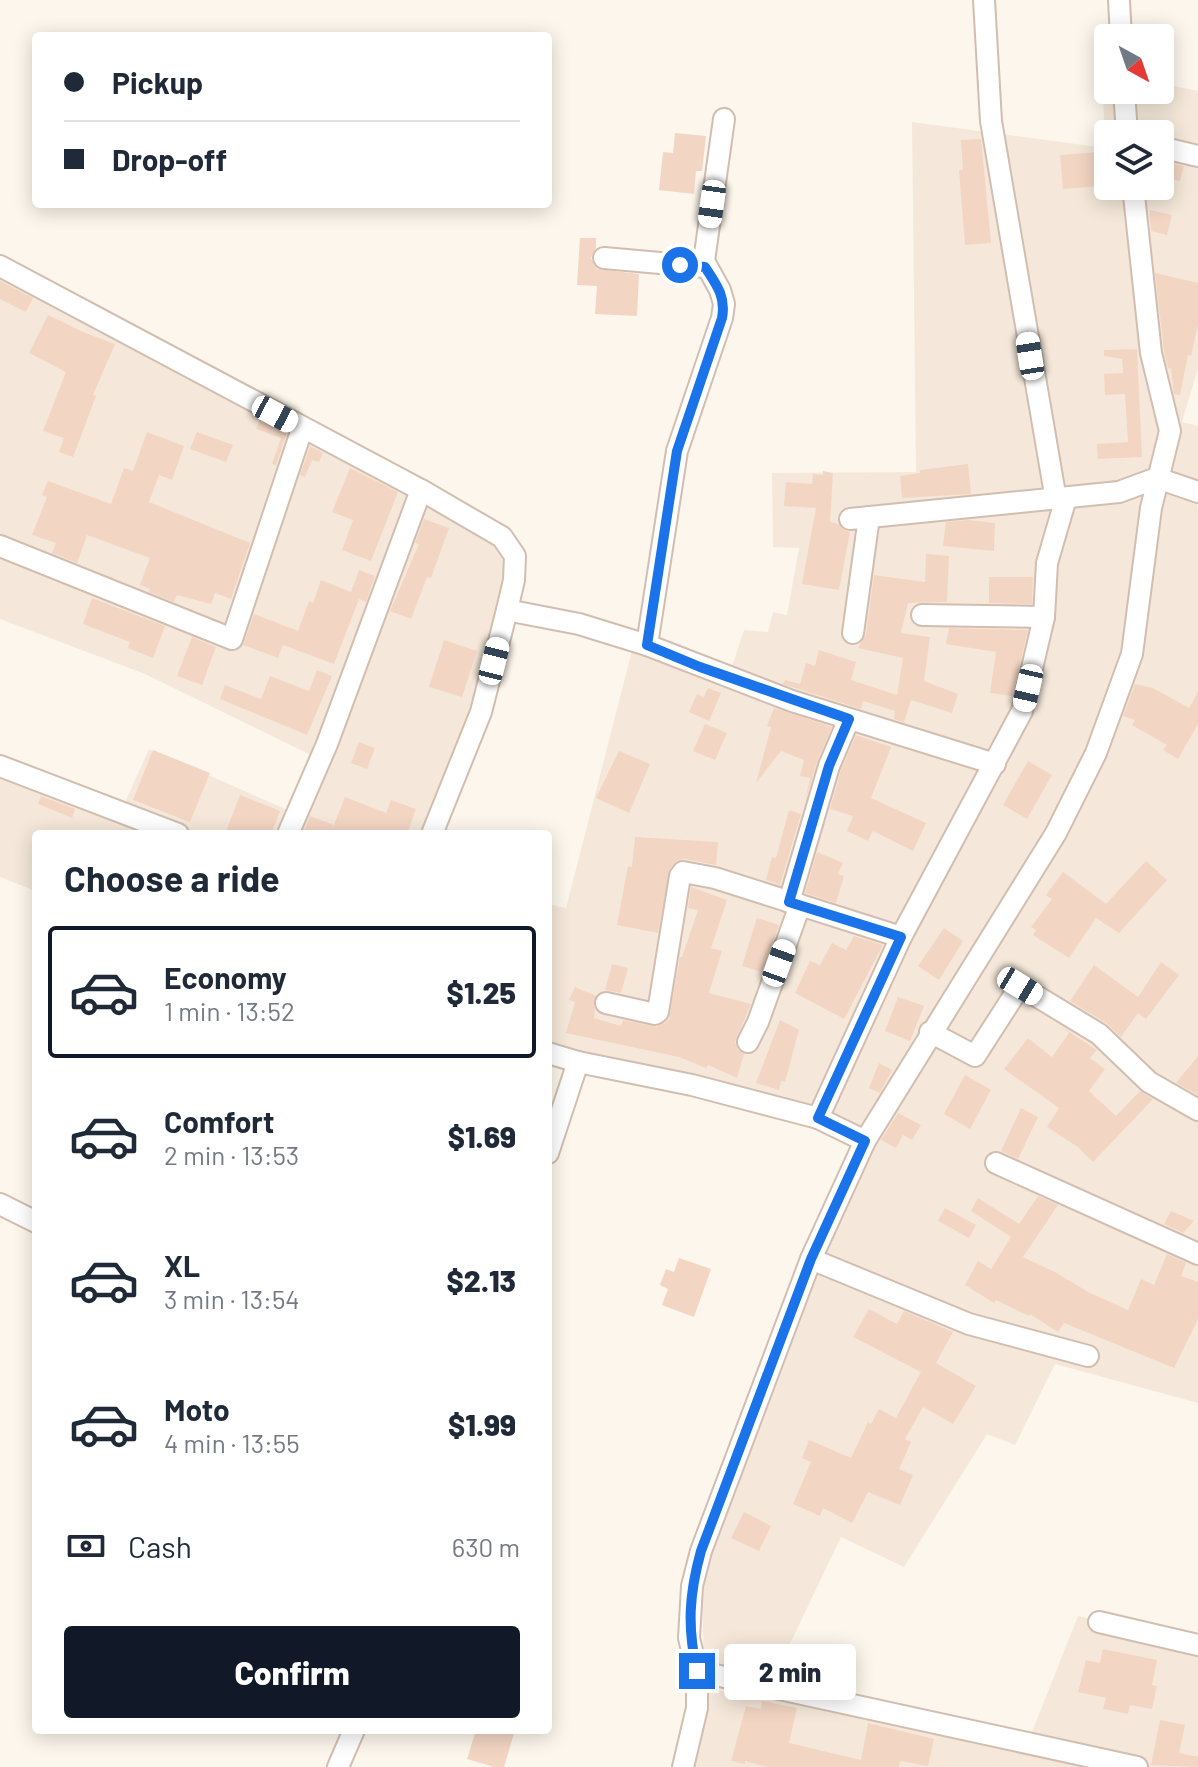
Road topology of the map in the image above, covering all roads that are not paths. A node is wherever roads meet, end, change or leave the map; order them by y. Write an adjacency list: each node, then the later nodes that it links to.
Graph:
1 (984, 0): 15 (street)
2 (1119, 0): 3 (street)
3 (1120, 24)
4 (724, 119): 10 (street)
5 (1174, 150): 6 (street)
6 (1198, 156)
7 (1135, 200): 12 (street)
8 (604, 258): 10 (street)
9 (0, 266): 11 (street)
10 (705, 267): 21 (street)
11 (302, 429): 13 (street); 16 (street)
12 (1157, 478): 14 (street); 15 (street); 31 (street)
13 (421, 490): 17 (street); 26 (street)
14 (1198, 492)
15 (1061, 499): 19 (street); 20 (street)
16 (0, 546)
17 (507, 610): 21 (street); 27 (street)
18 (922, 615): 19 (street)
19 (1044, 617): 23 (street)
20 (853, 633)
21 (647, 645): 22 (street)
22 (849, 719): 23 (street); 28 (street)
23 (995, 764): 29 (street)
24 (0, 766): 25 (street)
25 (168, 830)
26 (290, 830)
27 (434, 830)
28 (794, 903): 29 (street); 30 (street); 32 (street)
29 (901, 937): 36 (street)
30 (606, 1003)
31 (930, 1032): 35 (street); 38 (street)
32 (748, 1042)
33 (552, 1054): 34 (street)
34 (578, 1062): 36 (street); 37 (street)
35 (1198, 1110)
36 (818, 1118): 38 (street)
37 (552, 1141)
38 (865, 1141): 43 (street)
39 (996, 1163): 42 (street)
40 (0, 1204): 41 (street)
41 (32, 1220)
42 (1198, 1254)
43 (811, 1259): 44 (street); 47 (street)
44 (1088, 1356)
45 (1099, 1622): 46 (street)
46 (1198, 1645)
47 (697, 1671): 50 (street); 51 (street)
48 (352, 1734): 49 (street)
49 (338, 1767)
50 (683, 1767)
51 (1137, 1767)

